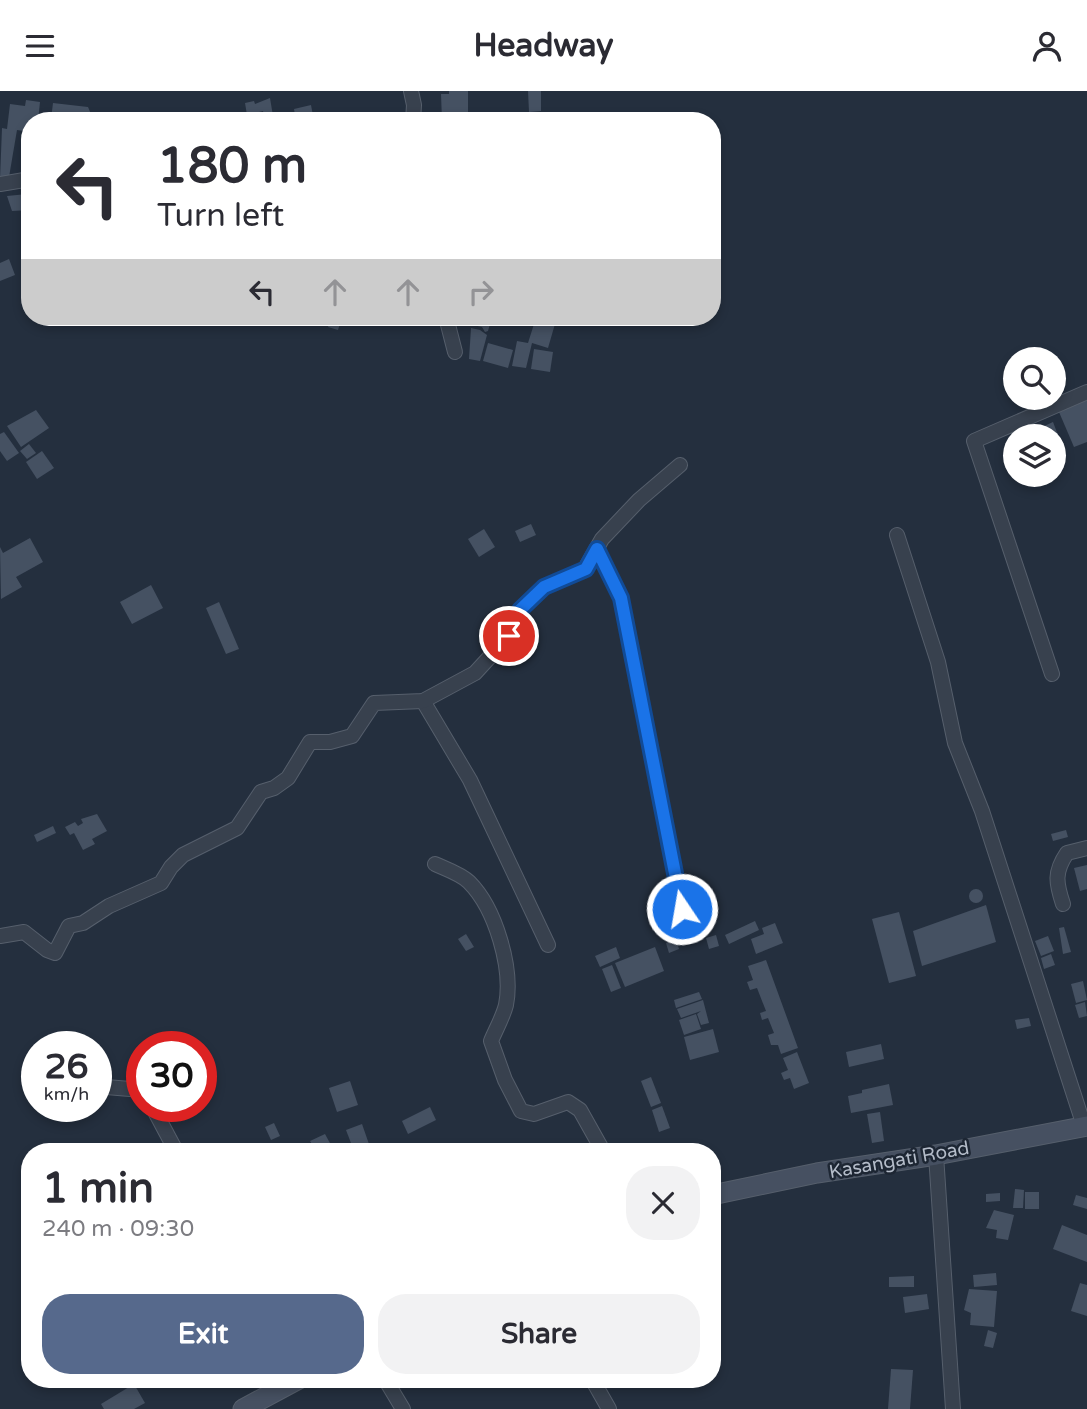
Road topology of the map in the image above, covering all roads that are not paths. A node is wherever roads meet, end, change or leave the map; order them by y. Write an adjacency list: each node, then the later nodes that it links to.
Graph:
1 (411, 91): 2 (street)
2 (414, 112)
3 (21, 180): 4 (street)
4 (0, 184)
5 (448, 326): 6 (street)
6 (455, 352)
7 (1087, 393): 11 (street)
8 (680, 465): 10 (street)
9 (897, 535): 20 (street)
10 (597, 549): 12 (street); 16 (street)
11 (1052, 674)
12 (423, 701): 17 (street); 18 (street)
13 (1087, 848): 15 (street)
14 (435, 864): 22 (street)
15 (1063, 904)
16 (682, 909)
17 (0, 936)
18 (548, 945)
19 (161, 1122): 21 (street)
20 (1085, 1126): 23 (street, Kasangati Road)
21 (172, 1143)
22 (599, 1143)
23 (936, 1154): 24 (street, Kasangati Road); 31 (street)
24 (721, 1193)
25 (279, 1388): 28 (street)
26 (391, 1388): 29 (street)
27 (597, 1388): 30 (street)
28 (243, 1409)
29 (403, 1409)
30 (609, 1409)
31 (953, 1409)

